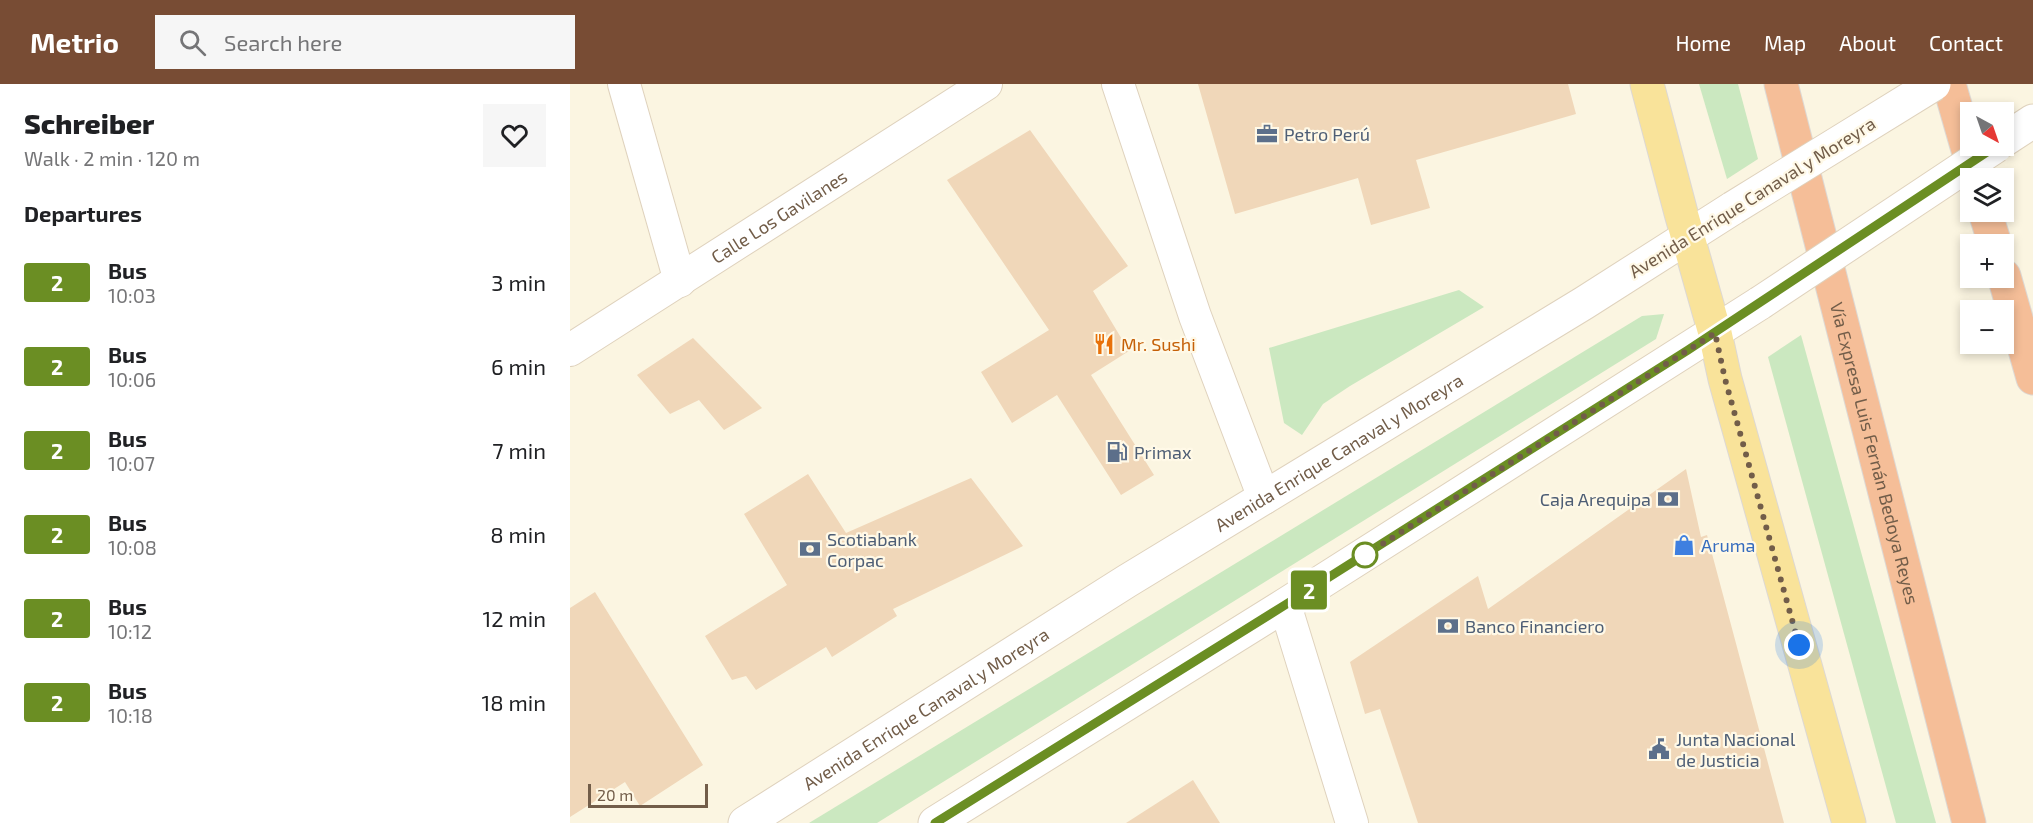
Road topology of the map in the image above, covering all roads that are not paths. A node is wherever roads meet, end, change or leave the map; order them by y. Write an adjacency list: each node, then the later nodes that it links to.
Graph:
1 (624, 84): 11 (street)
2 (986, 84): 11 (street, Calle Los Gavilanes)
3 (1118, 84): 16 (street)
4 (1647, 84): 10 (main road)
5 (1781, 84): 22 (highway, Vía Expresa Luis Fernán Bedoya Reyes)
6 (1934, 84): 10 (street, Avenida Enrique Canaval y Moreyra, bridge)
7 (1949, 84): 9 (highway)
8 (1980, 156): 13 (street, bridge)
9 (1973, 168)
10 (1688, 236): 13 (main road); 16 (street, Avenida Enrique Canaval y Moreyra)
11 (680, 281): 14 (street, Calle Los Gavilanes)
12 (2007, 288): 15 (highway)
13 (1715, 333): 17 (street); 21 (main road)
14 (570, 350)
15 (2033, 378)
16 (1264, 498): 18 (street, Avenida Enrique Canaval y Moreyra)
17 (1285, 605): 19 (street); 20 (street)
18 (745, 823)
19 (935, 823)
20 (1352, 823)
21 (1849, 823)
22 (1969, 823)

